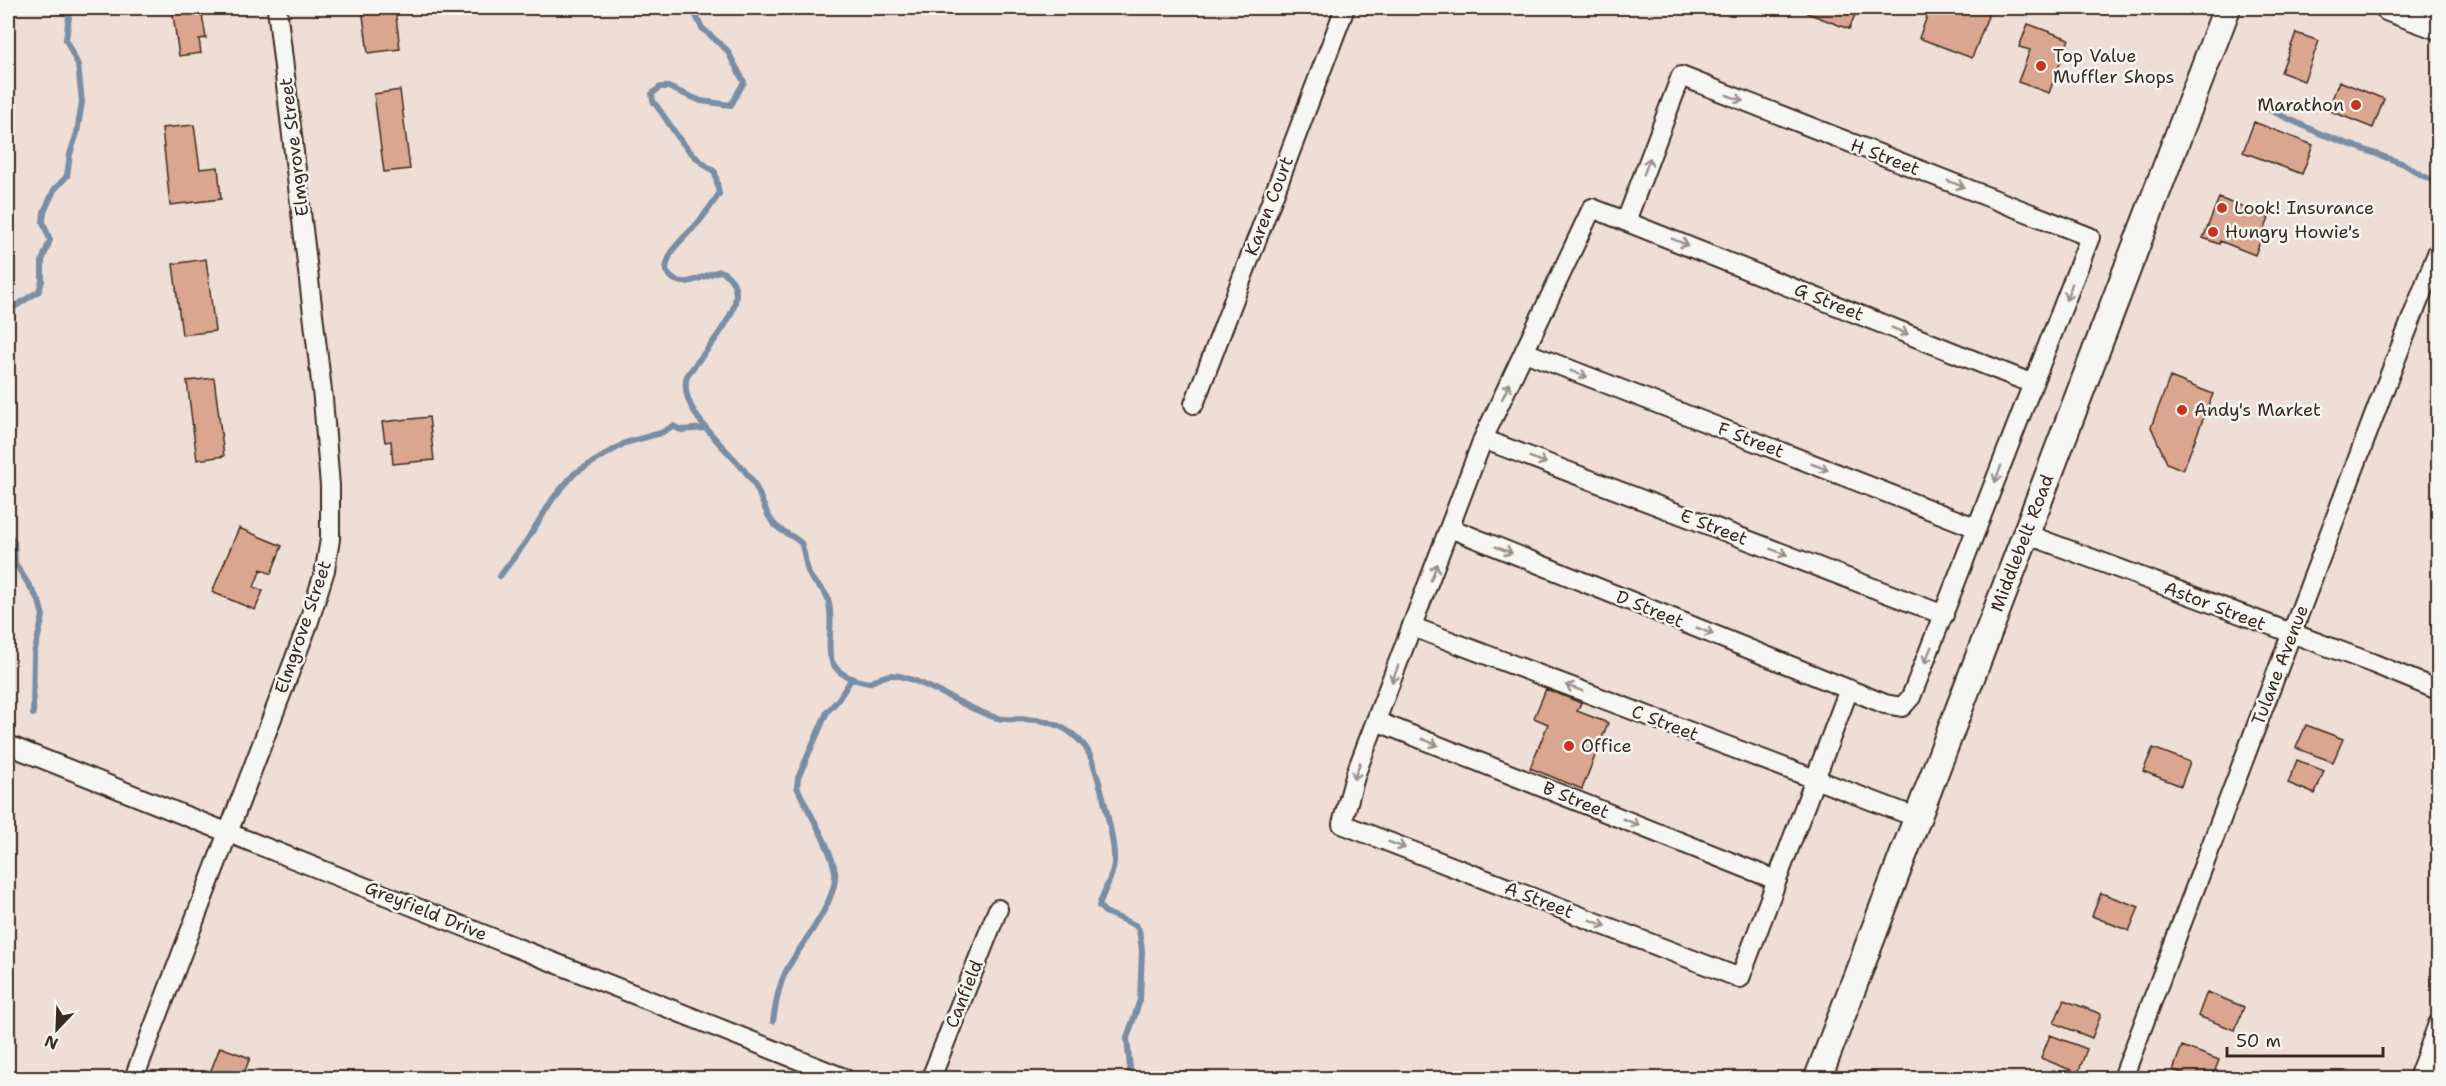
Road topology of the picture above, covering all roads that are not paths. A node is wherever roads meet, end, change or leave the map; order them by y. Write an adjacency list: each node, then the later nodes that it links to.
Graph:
1 (278, 8): 24 (street, Elmgrove Street)
2 (1345, 8): 10 (street, Karen Court)
3 (2227, 8): 14 (street, Middlebelt Road)
4 (2389, 8): 5 (street)
5 (2439, 26)
6 (1626, 220): 8 (street, G Street); 9 (street, G Street, one-way to 9); 9 (street, H Street, one-way to 9)
7 (2439, 251): 17 (street, Tulane Avenue)
8 (1525, 352): 11 (street, one-way to 8); 13 (street, F Street, one-way to 13)
9 (2033, 384): 13 (street, one-way to 13)
10 (1194, 404)
11 (1484, 439): 12 (street); 15 (street, E Street, one-way to 15)
12 (1450, 528): 16 (street, one-way to 12); 18 (street, D Street, one-way to 18)
13 (1977, 528): 15 (street)
14 (2026, 534): 17 (street, Astor Street); 23 (street, Middlebelt Road)
15 (1944, 615): 18 (street, D Street, one-way to 18)
16 (1413, 627): 20 (street, one-way to 20); 22 (street, C Street, one-way to 16)
17 (2291, 634): 19 (street, Astor Street); 32 (street, Tulane Avenue)
18 (1850, 689): 22 (street, A Street)
19 (2439, 690)
20 (1376, 721): 25 (street, B Street, one-way to 25); 25 (street, A Street, one-way to 25)
21 (8, 745): 24 (street, Greyfield Drive)
22 (1815, 780): 23 (street, C Street); 25 (street, A Street)
23 (1918, 818): 31 (street, Middlebelt Road)
24 (227, 831): 28 (street, Elmgrove Street); 29 (street, Greyfield Drive)
25 (1776, 880)
26 (998, 909): 30 (street, Canfield)
27 (2439, 1024): 33 (street)
28 (134, 1078)
29 (844, 1078)
30 (931, 1078)
31 (1818, 1078)
32 (2123, 1078)
33 (2418, 1078)

